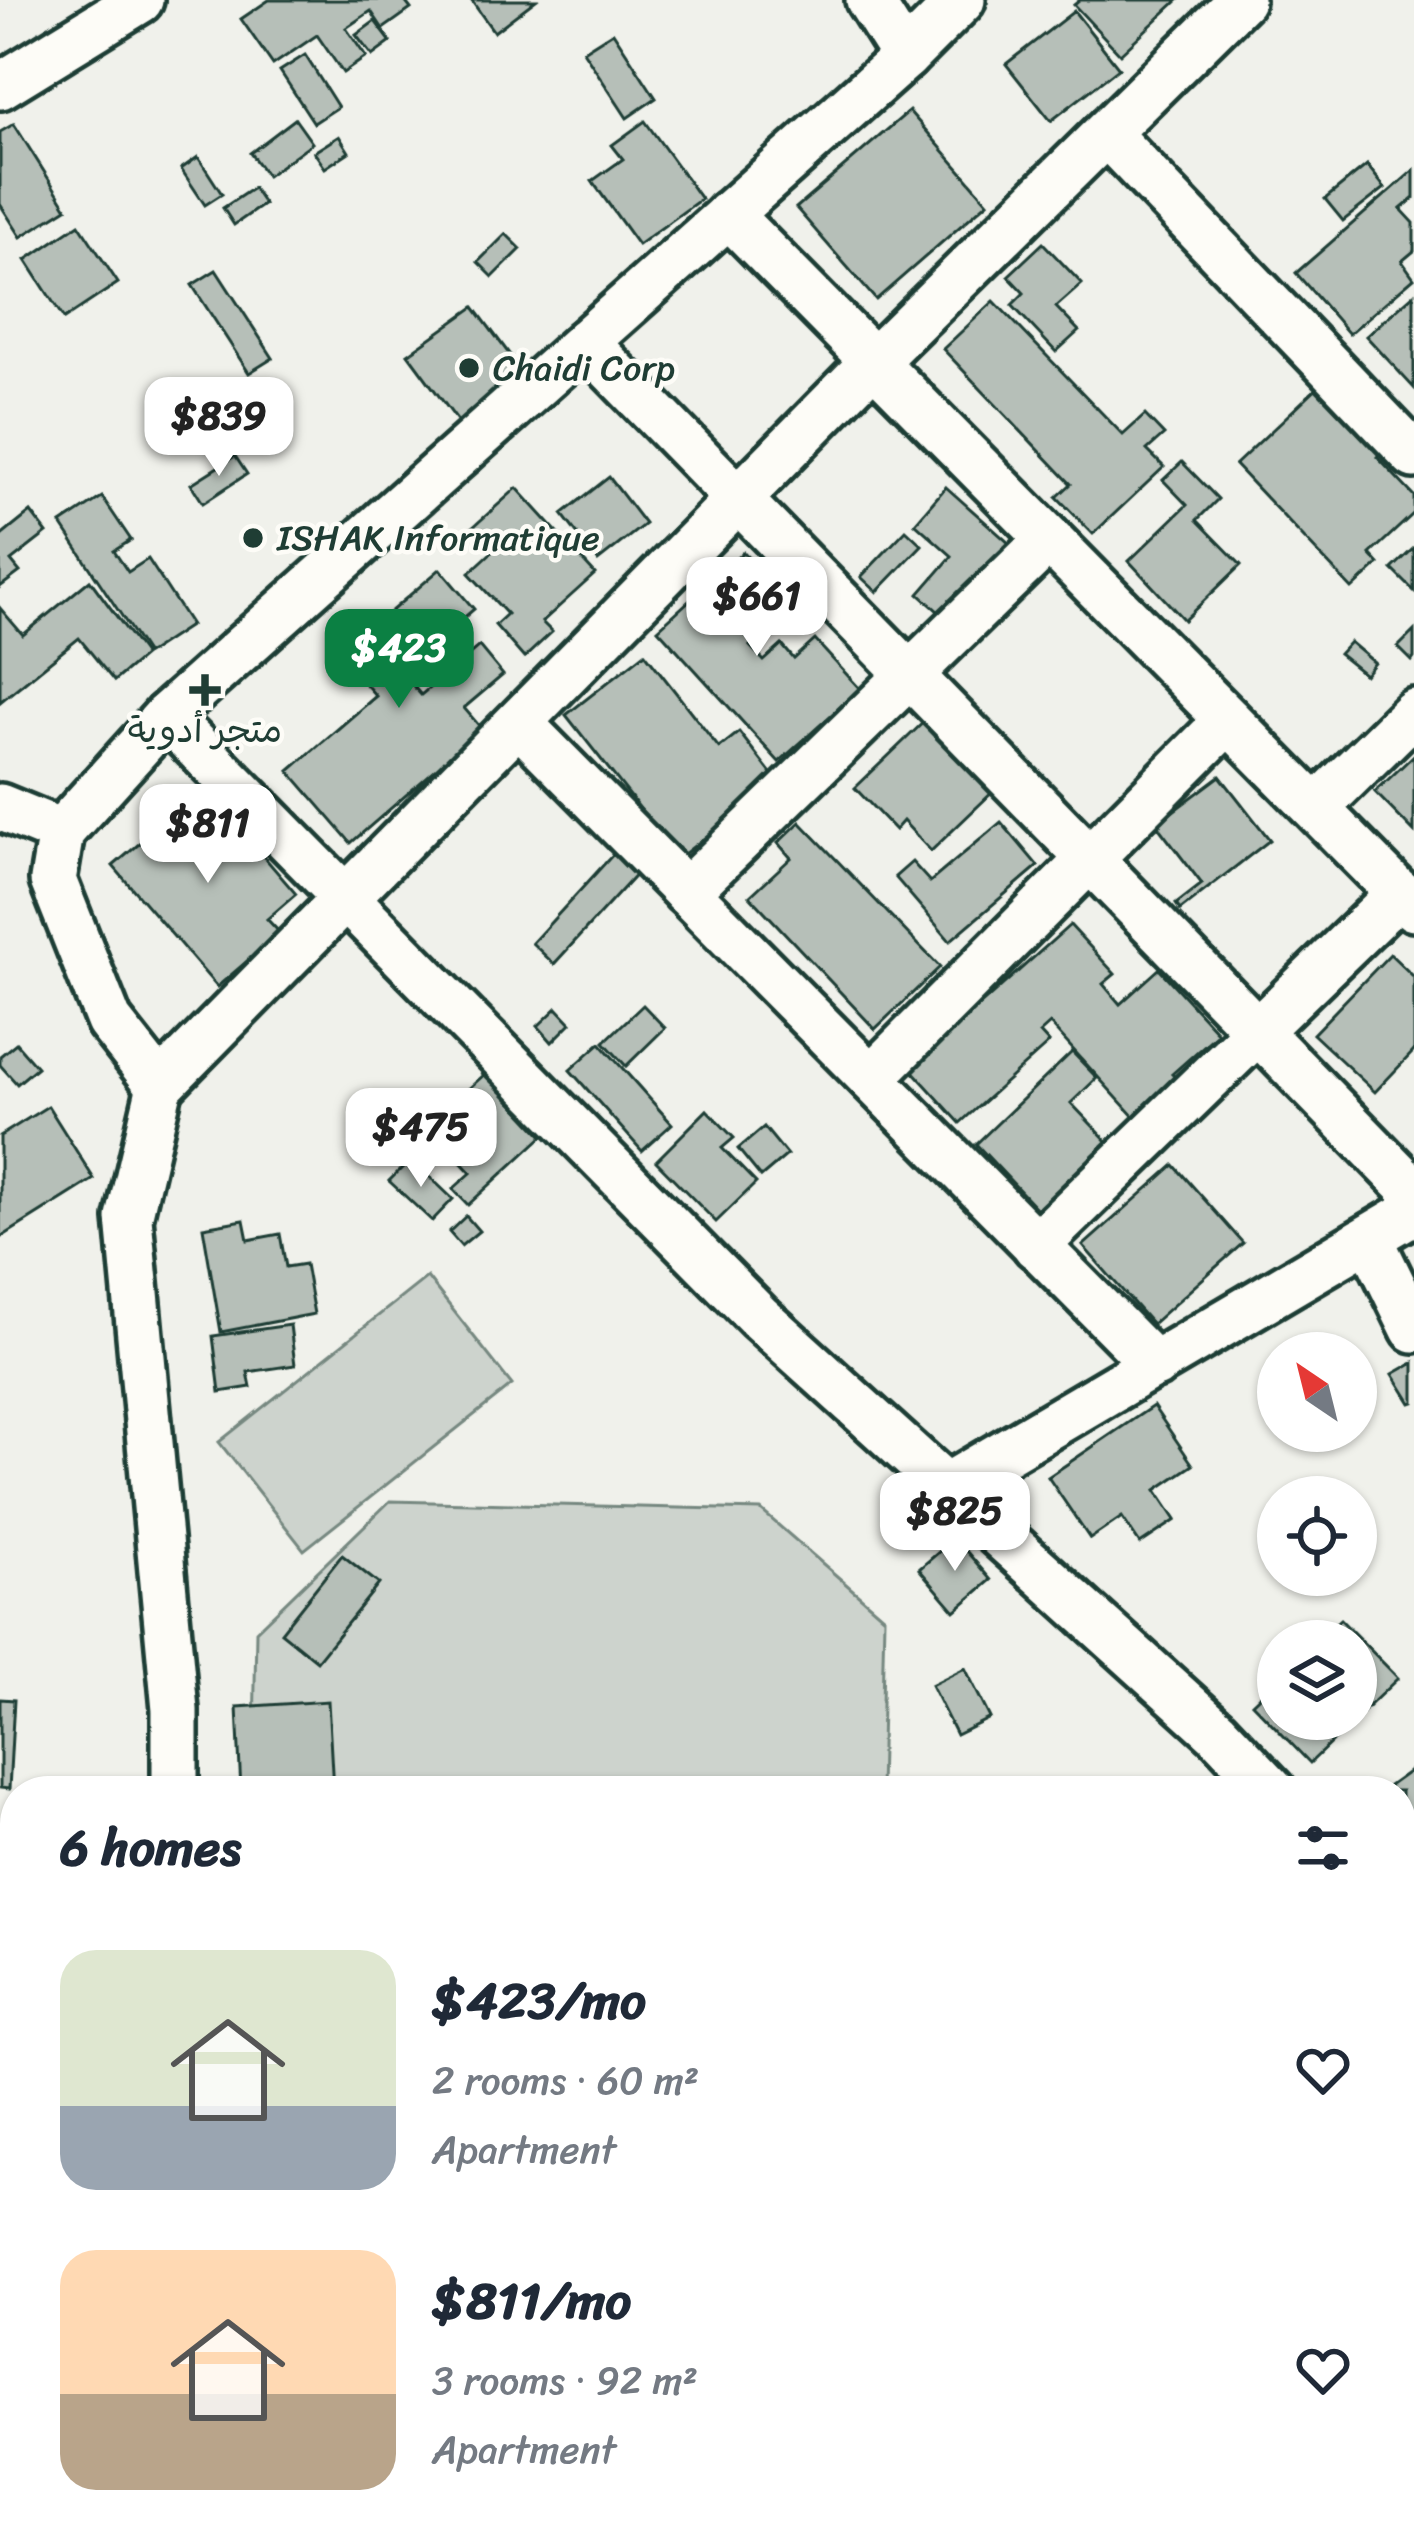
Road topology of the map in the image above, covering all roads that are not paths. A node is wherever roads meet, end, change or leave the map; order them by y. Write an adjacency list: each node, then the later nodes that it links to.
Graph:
1 (140, 0): 6 (street)
2 (869, 0): 5 (street)
3 (962, 0): 5 (street)
4 (1241, 0): 7 (street)
5 (904, 57): 8 (street)
6 (0, 86)
7 (1107, 134): 10 (street); 11 (street)
8 (728, 214): 9 (street); 10 (street)
9 (585, 342): 12 (street); 16 (street)
10 (874, 362): 12 (street); 13 (street)
11 (1414, 455)
12 (739, 503): 14 (street); 18 (street)
13 (1049, 538): 14 (street); 17 (street)
14 (908, 676): 22 (street); 23 (street)
15 (1414, 712): 20 (street)
16 (166, 716): 21 (street); 24 (street)
17 (1228, 720): 20 (street); 22 (street)
18 (520, 724): 23 (street); 24 (street)
19 (0, 807): 21 (street)
20 (1316, 808): 25 (street)
21 (61, 832): 28 (street)
22 (1089, 860): 26 (street); 27 (street)
23 (686, 892): 27 (street)
24 (347, 900): 28 (street); 35 (street)
25 (1407, 900): 26 (street)
26 (1258, 1031): 29 (street); 32 (street)
27 (871, 1078): 32 (street)
28 (160, 1086): 36 (street)
29 (1414, 1191)
30 (1414, 1211): 31 (street)
31 (1371, 1241): 33 (street); 34 (street)
32 (1036, 1246): 34 (street)
33 (1414, 1329)
34 (1155, 1365): 35 (street)
35 (946, 1487): 37 (street)
36 (175, 1776)
37 (1259, 1776)

